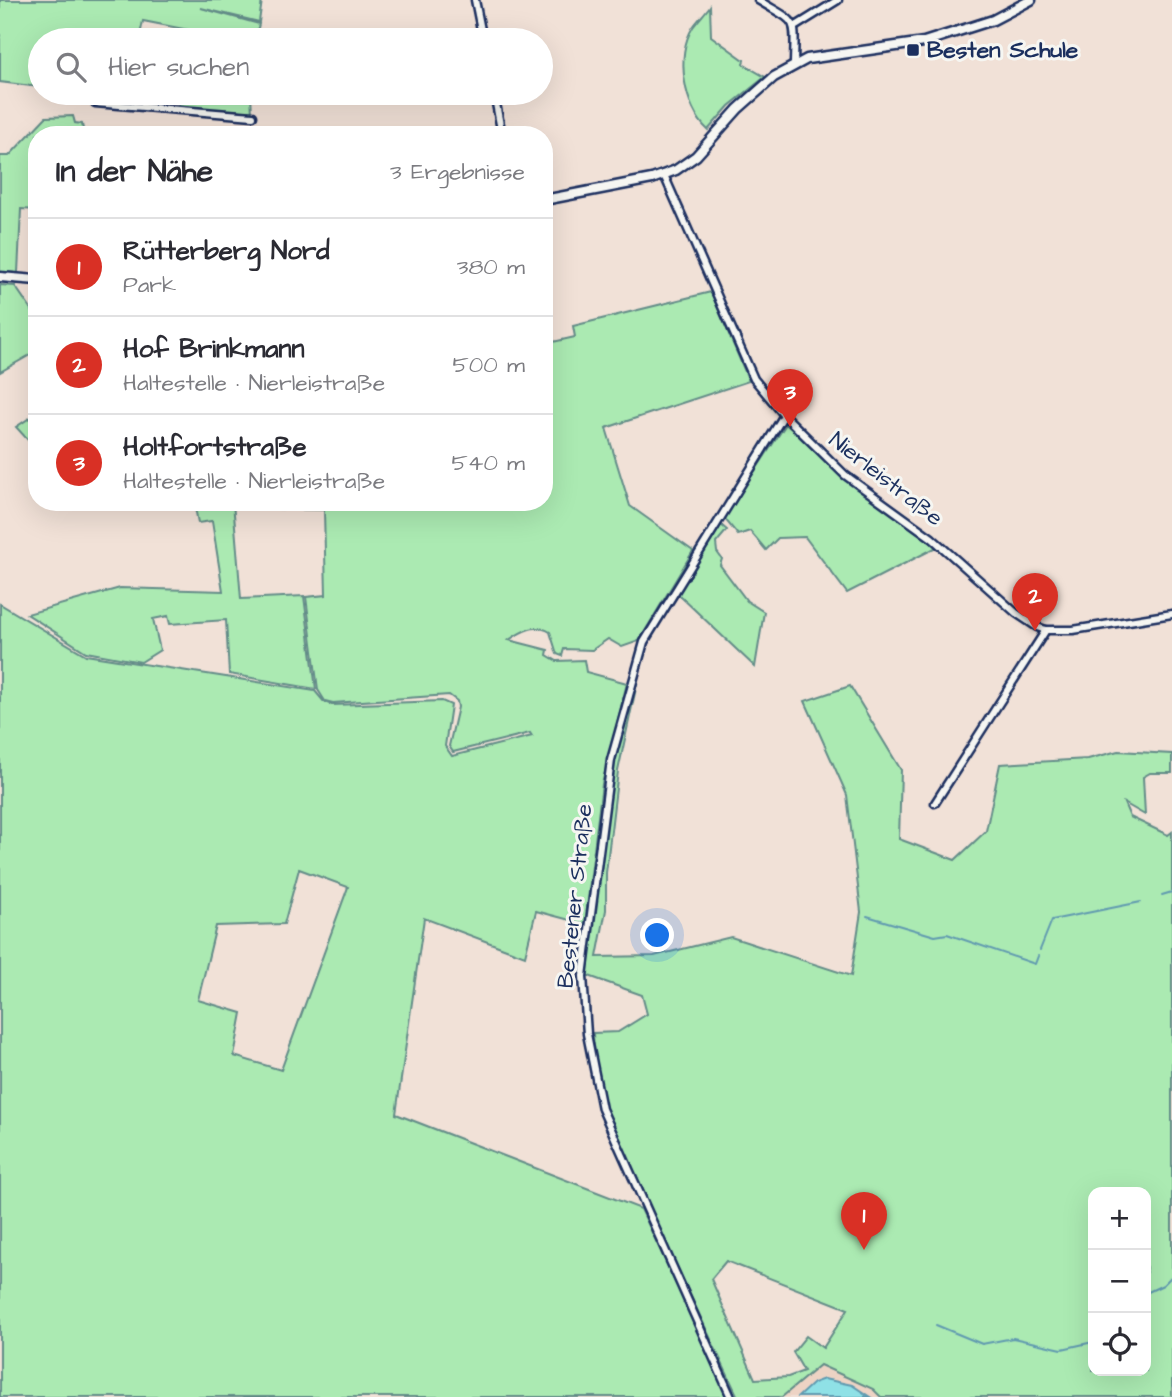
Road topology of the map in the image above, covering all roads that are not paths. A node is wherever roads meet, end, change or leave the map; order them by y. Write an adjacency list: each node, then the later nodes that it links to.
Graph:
1 (475, 0): 6 (street)
2 (758, 0): 5 (street)
3 (838, 0): 5 (street)
4 (1031, 0): 7 (main road)
5 (796, 26): 7 (street)
6 (481, 28)
7 (794, 64): 12 (main road)
8 (119, 105): 10 (street)
9 (496, 105): 11 (street)
10 (253, 116)
11 (500, 126)
12 (664, 175): 13 (main road); 16 (street, Nierleistraße)
13 (553, 198)
14 (0, 277): 15 (main road)
15 (28, 279)
16 (784, 415): 18 (street, Nierleistraße); 20 (street, Bestener Straße)
17 (1172, 614): 18 (street)
18 (1046, 630): 19 (street)
19 (935, 803)
20 (731, 1397)

